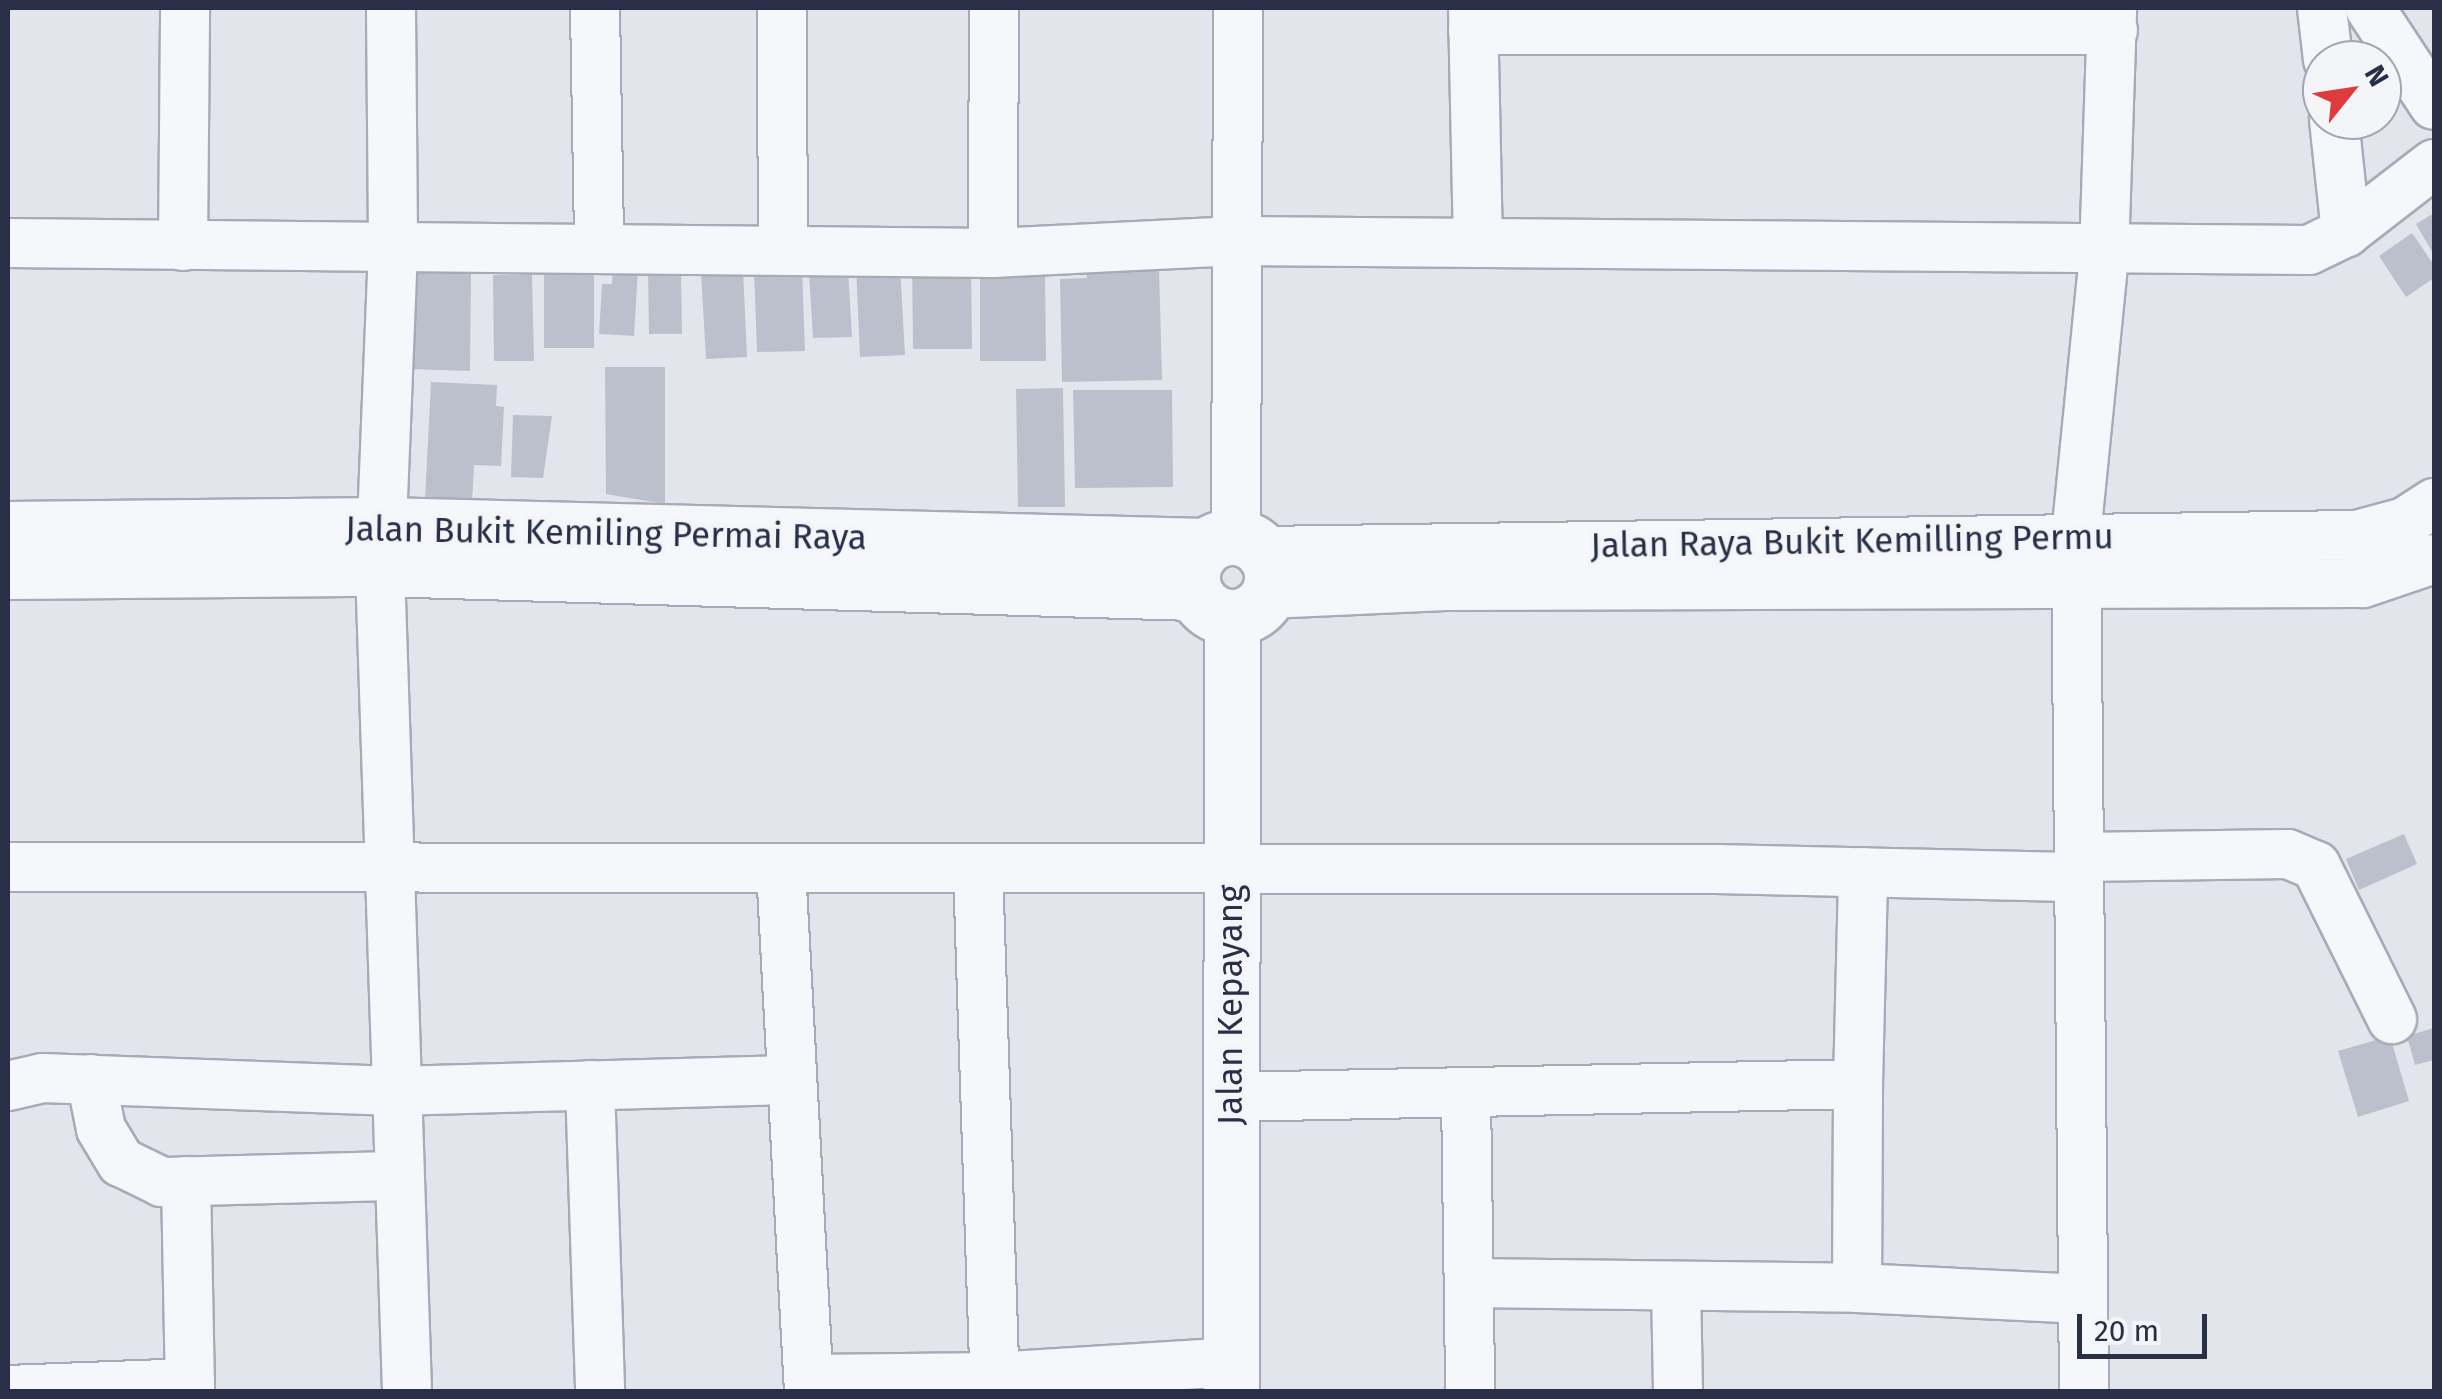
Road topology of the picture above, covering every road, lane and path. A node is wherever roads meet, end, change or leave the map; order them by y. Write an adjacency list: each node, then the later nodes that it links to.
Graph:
1 (185, 8): 20 (street)
2 (392, 8): 23 (street)
3 (595, 8): 21 (street)
4 (782, 8): 22 (street)
5 (994, 8): 24 (street)
6 (1238, 8): 17 (street)
7 (2322, 8): 12 (street)
8 (2370, 8): 13 (street)
9 (1473, 18): 10 (street); 19 (street)
10 (1861, 19): 11 (street)
11 (2112, 19): 25 (street)
12 (2326, 40)
13 (2434, 105)
14 (2336, 140): 16 (street)
15 (2434, 164): 16 (street)
16 (2346, 232): 25 (street)
17 (1237, 241): 19 (street); 24 (street); 32 (street)
18 (8, 244): 20 (street)
19 (1478, 244): 25 (street)
20 (183, 246): 23 (street)
21 (599, 248): 22 (street); 23 (street)
22 (783, 248): 24 (street)
23 (392, 249): 29 (street)
24 (993, 254)
25 (2104, 254): 28 (street)
26 (2434, 503): 28 (street, Jalan Raya Bukit Kemilling Permu)
27 (8, 530): 29 (street, Jalan Bukit Kemiling Permai Raya)
28 (2076, 536): 32 (street, Jalan Raya Bukit Kemilling Permu); 33 (street)
29 (381, 546): 31 (street, Jalan Bukit Kemiling Permai Raya); 32 (street, Jalan Bukit Kemiling Permai Raya); 35 (street)
30 (2434, 559): 33 (street, Jalan Raya Bukit Kemilling Permu)
31 (8, 571)
32 (1233, 573): 33 (street, Jalan Raya Bukit Kemilling Permu); 39 (street, Jalan Kepayang)
33 (2076, 586): 36 (street)
34 (8, 867): 35 (street)
35 (394, 867): 37 (street); 47 (street)
36 (2079, 867): 40 (street); 41 (street); 55 (street)
37 (781, 868): 38 (street); 43 (street)
38 (978, 869): 39 (street); 57 (street)
39 (1230, 869): 40 (street); 49 (street, Jalan Kepayang)
40 (1863, 872): 44 (street)
41 (2392, 1019)
42 (92, 1080): 46 (street); 47 (street); 51 (street)
43 (789, 1080): 45 (street); 58 (street)
44 (1858, 1084): 48 (street); 54 (street)
45 (590, 1085): 47 (street); 62 (street)
46 (8, 1086)
47 (396, 1091): 50 (street)
48 (1466, 1093): 49 (street); 52 (street)
49 (1229, 1097): 56 (street, Jalan Kepayang)
50 (396, 1176): 51 (street); 61 (street)
51 (186, 1182): 59 (street)
52 (1469, 1284): 53 (street); 63 (street)
53 (1676, 1286): 54 (street); 64 (street)
54 (1857, 1288): 55 (street)
55 (2084, 1300): 65 (street)
56 (1231, 1377): 57 (street)
57 (994, 1384): 58 (street)
58 (809, 1385)
59 (190, 1387): 60 (street)
60 (8, 1390)
61 (408, 1392)
62 (600, 1392)
63 (1470, 1392)
64 (1678, 1392)
65 (2084, 1392)

